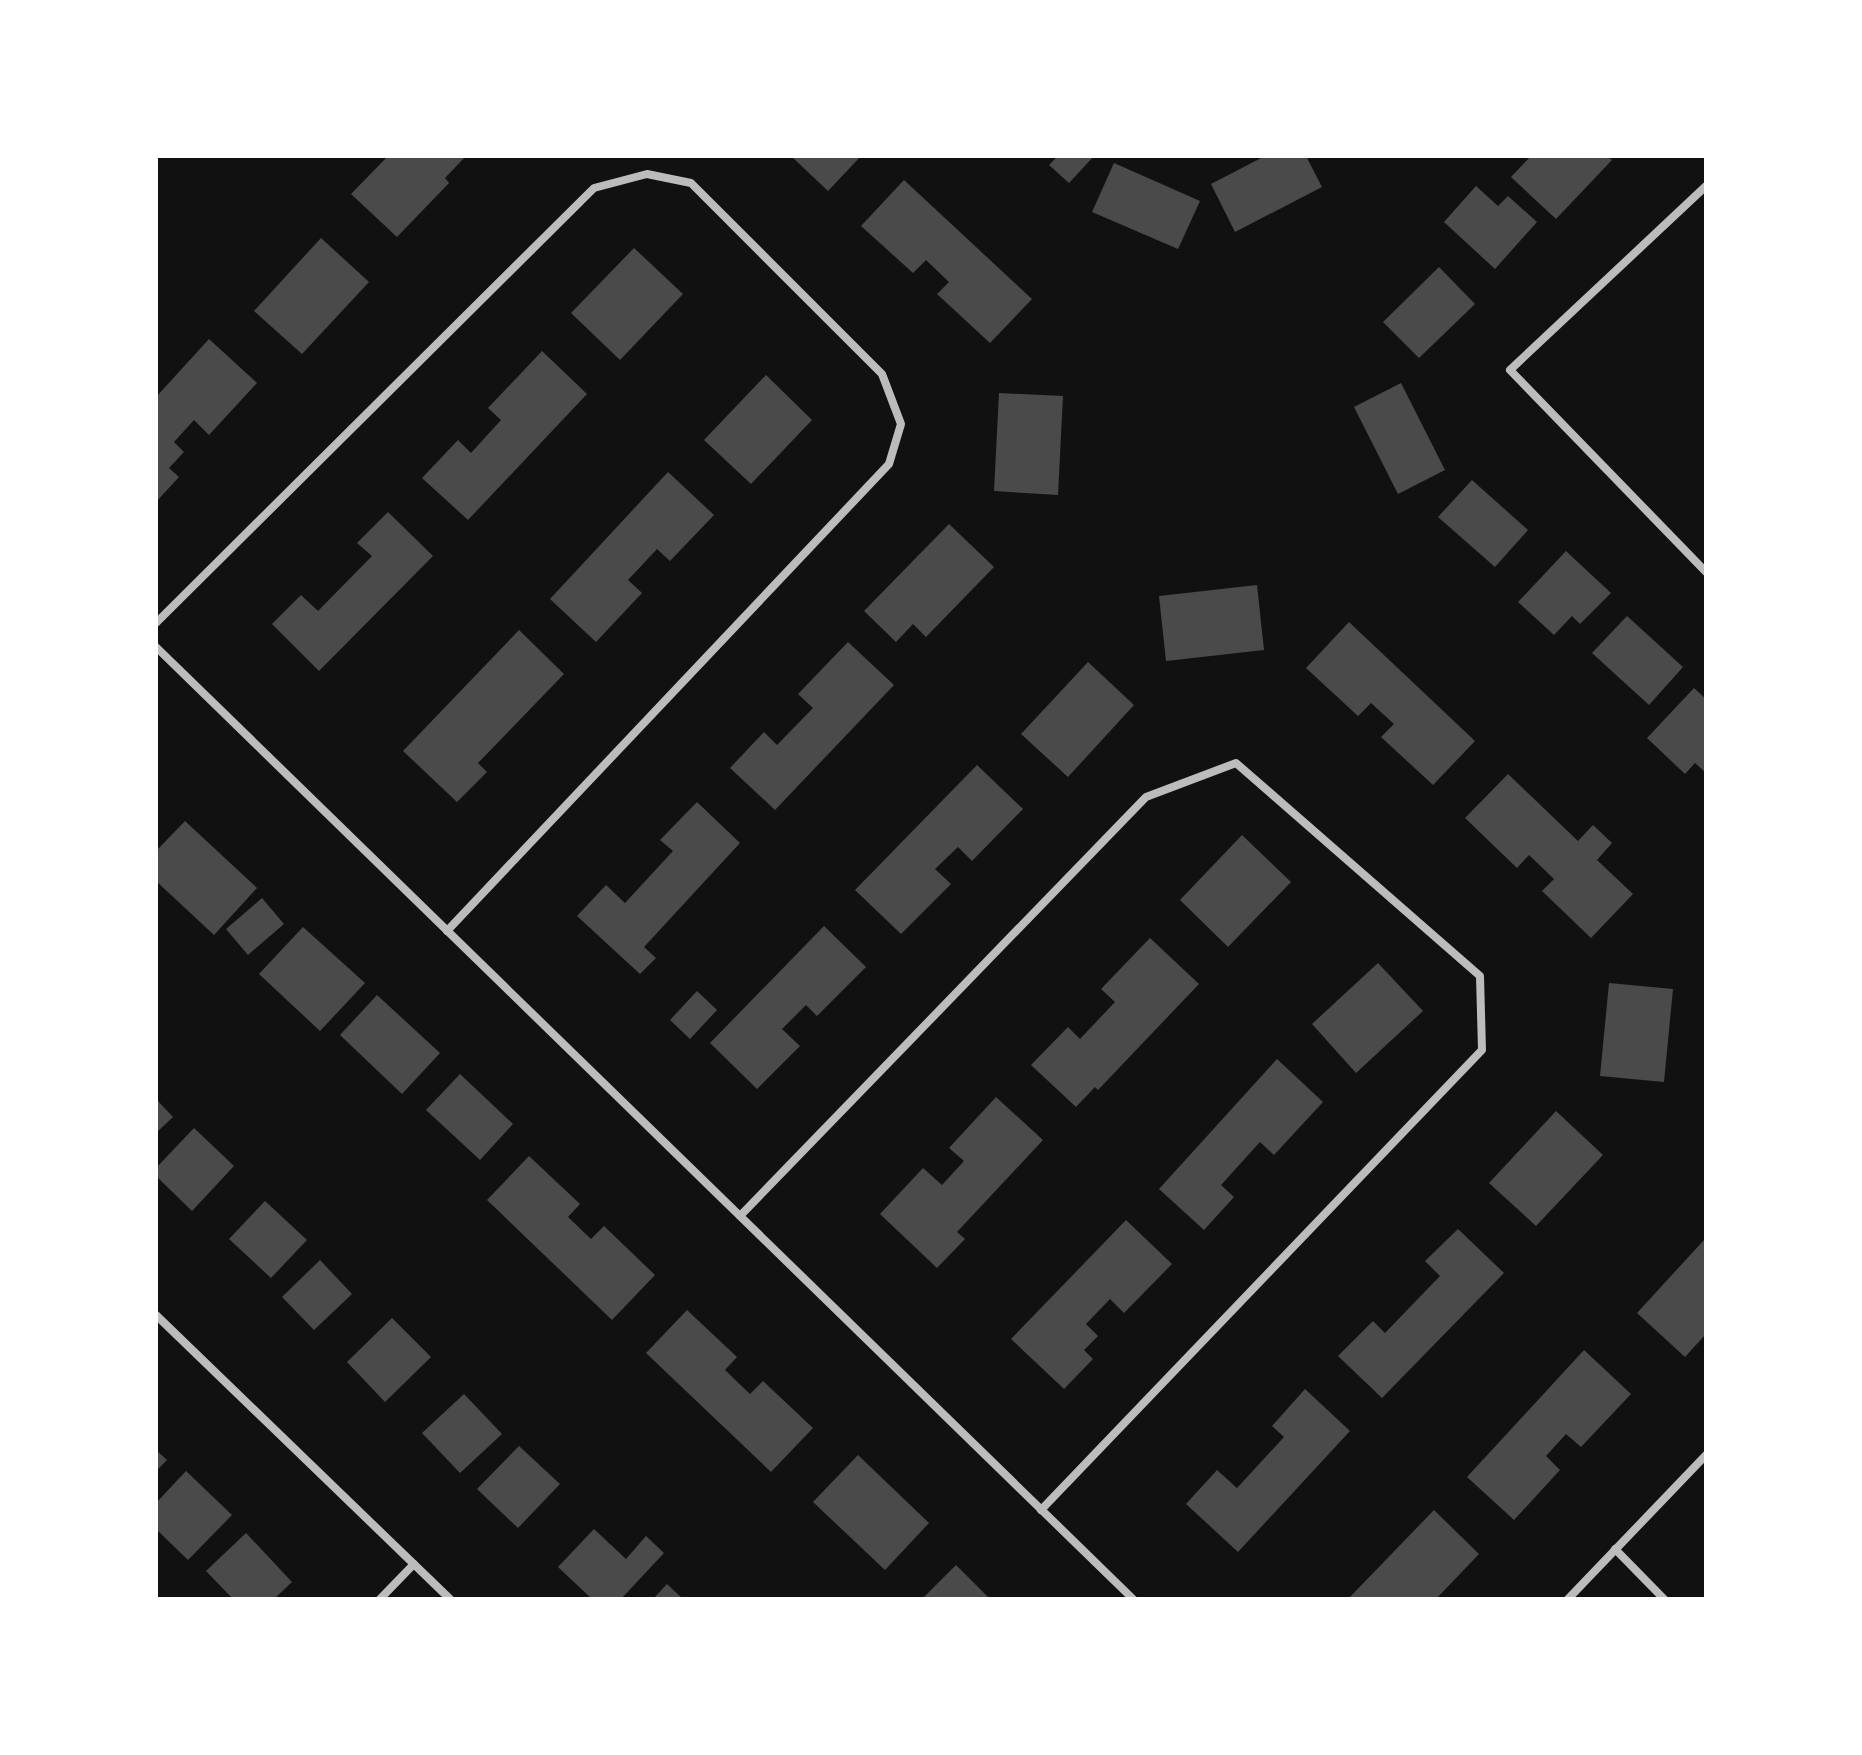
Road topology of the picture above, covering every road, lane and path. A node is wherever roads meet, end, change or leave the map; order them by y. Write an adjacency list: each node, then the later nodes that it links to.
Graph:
1 (1706, 186): 2 (street)
2 (1706, 572)
3 (156, 623): 5 (street)
4 (156, 647): 5 (street)
5 (447, 931): 6 (street)
6 (740, 1216): 9 (street); 9 (street)
7 (156, 1315): 11 (street)
8 (1706, 1455): 10 (street)
9 (1041, 1510): 14 (street)
10 (1615, 1549): 15 (street); 16 (street)
11 (414, 1564): 12 (street); 13 (street)
12 (380, 1599)
13 (450, 1599)
14 (1133, 1599)
15 (1568, 1599)
16 (1664, 1599)

